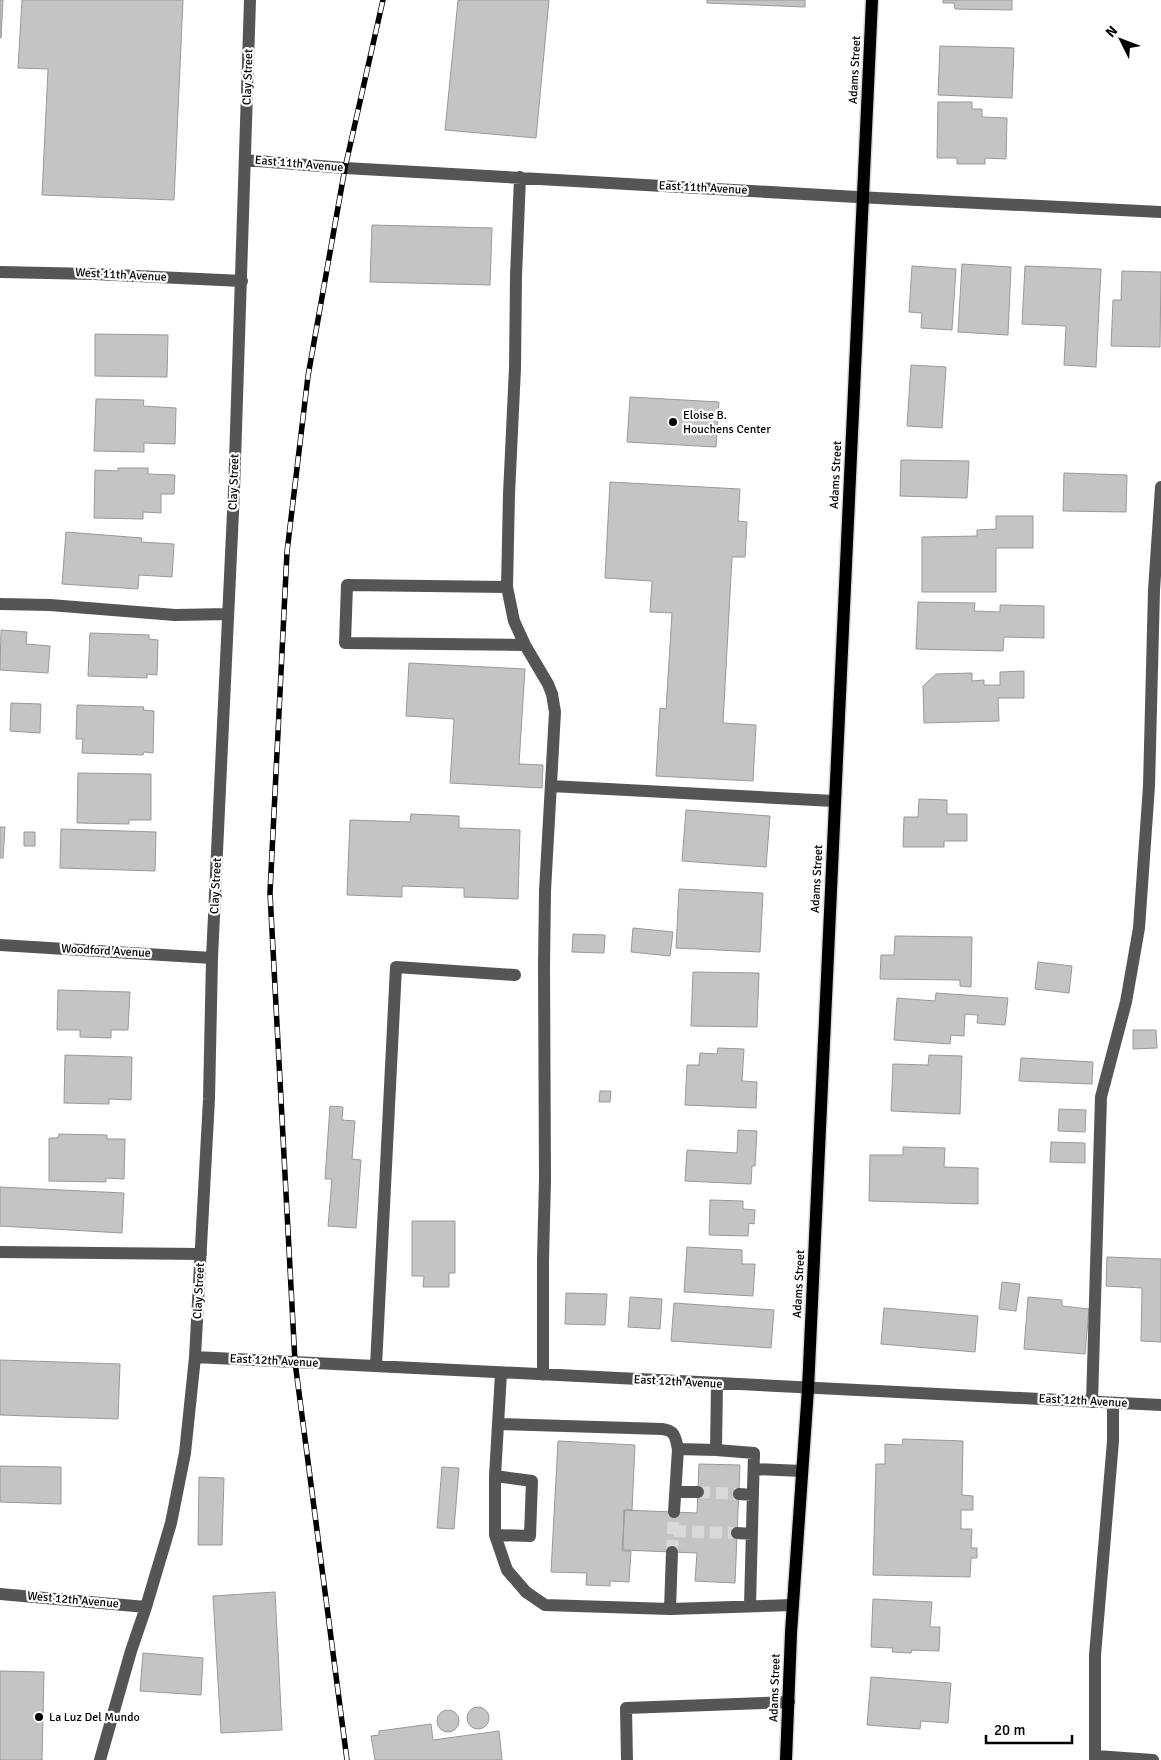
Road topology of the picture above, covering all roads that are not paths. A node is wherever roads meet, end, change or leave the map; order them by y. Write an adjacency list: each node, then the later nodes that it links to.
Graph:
1 (250, 0): 3 (street, Clay Street)
2 (872, 0): 5 (main road, Adams Street)
3 (245, 160): 4 (street, East 11th Avenue); 8 (street, Clay Street)
4 (520, 177): 5 (street, East 11th Avenue); 10 (street)
5 (863, 198): 6 (street, East 11th Avenue); 15 (main road, Adams Street)
6 (1161, 212)
7 (0, 272): 8 (street, West 11th Avenue)
8 (242, 281): 12 (street, Clay Street)
9 (1161, 488): 27 (street)
10 (507, 587): 13 (street); 13 (street)
11 (0, 604): 12 (street)
12 (228, 614): 17 (street, Clay Street)
13 (525, 645): 14 (street)
14 (551, 786): 15 (street); 24 (street)
15 (834, 801): 26 (main road, Adams Street)
16 (0, 945): 17 (street, Woodford Avenue)
17 (212, 958): 20 (street, Clay Street)
18 (515, 975): 22 (street)
19 (0, 1252): 20 (street)
20 (201, 1254): 21 (street, Clay Street)
21 (195, 1357): 22 (street, East 12th Avenue); 48 (street, Clay Street)
22 (376, 1366): 23 (street, East 12th Avenue)
23 (501, 1372): 24 (street, East 12th Avenue); 30 (street)
24 (543, 1375): 25 (street, East 12th Avenue)
25 (717, 1384): 26 (street, East 12th Avenue); 32 (street)
26 (808, 1388): 27 (street, East 12th Avenue); 34 (main road, Adams Street)
27 (1092, 1402): 28 (street, East 12th Avenue)
28 (1113, 1403): 29 (street, East 12th Avenue); 51 (street)
29 (1161, 1405)
30 (498, 1424): 31 (street); 35 (street)
31 (678, 1449): 32 (street); 36 (street)
32 (716, 1450): 33 (street)
33 (754, 1469): 34 (street); 39 (street)
34 (802, 1471): 47 (main road, Adams Street)
35 (495, 1476): 43 (street); 43 (street)
36 (676, 1492): 37 (street); 40 (street)
37 (698, 1492)
38 (739, 1494): 39 (street)
39 (753, 1495): 42 (street)
40 (674, 1512)
41 (737, 1533): 42 (street)
42 (752, 1534): 46 (street)
43 (494, 1535): 49 (street)
44 (672, 1552): 49 (street)
45 (0, 1594): 48 (street, West 12th Avenue)
46 (750, 1605): 47 (street); 49 (street)
47 (793, 1606): 50 (main road, Adams Street)
48 (146, 1607): 52 (street, Clay Street)
49 (670, 1609)
50 (789, 1702): 53 (street); 54 (main road, Adams Street)
51 (1096, 1758): 55 (street)
52 (100, 1760)
53 (627, 1760)
54 (786, 1760)
55 (1153, 1760)

